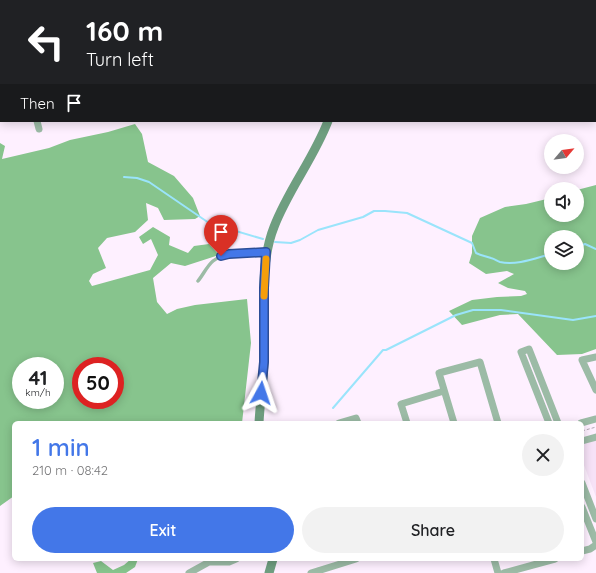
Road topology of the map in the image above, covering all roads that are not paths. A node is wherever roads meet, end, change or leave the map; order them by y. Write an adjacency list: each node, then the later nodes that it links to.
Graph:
1 (328, 122): 2 (main road)
2 (266, 252): 3 (lane); 8 (main road)
3 (198, 281)
4 (596, 357): 5 (street)
5 (596, 390)
6 (444, 391): 9 (street); 10 (street); 11 (street)
7 (596, 419): 14 (street)
8 (259, 421)
9 (406, 421)
10 (453, 421)
11 (497, 421)
12 (548, 421): 13 (street)
13 (557, 421)
14 (584, 422)
15 (596, 436): 16 (street)
16 (584, 440)
17 (584, 488): 19 (street)
18 (584, 513): 20 (street)
19 (596, 519)
20 (595, 547): 21 (street)
21 (584, 550)
22 (231, 561): 27 (street)
23 (273, 561): 28 (main road)
24 (350, 561): 29 (street)
25 (495, 561): 30 (street)
26 (540, 561): 31 (street)
27 (189, 573)
28 (269, 573)
29 (311, 573)
30 (498, 573)
31 (504, 573)

